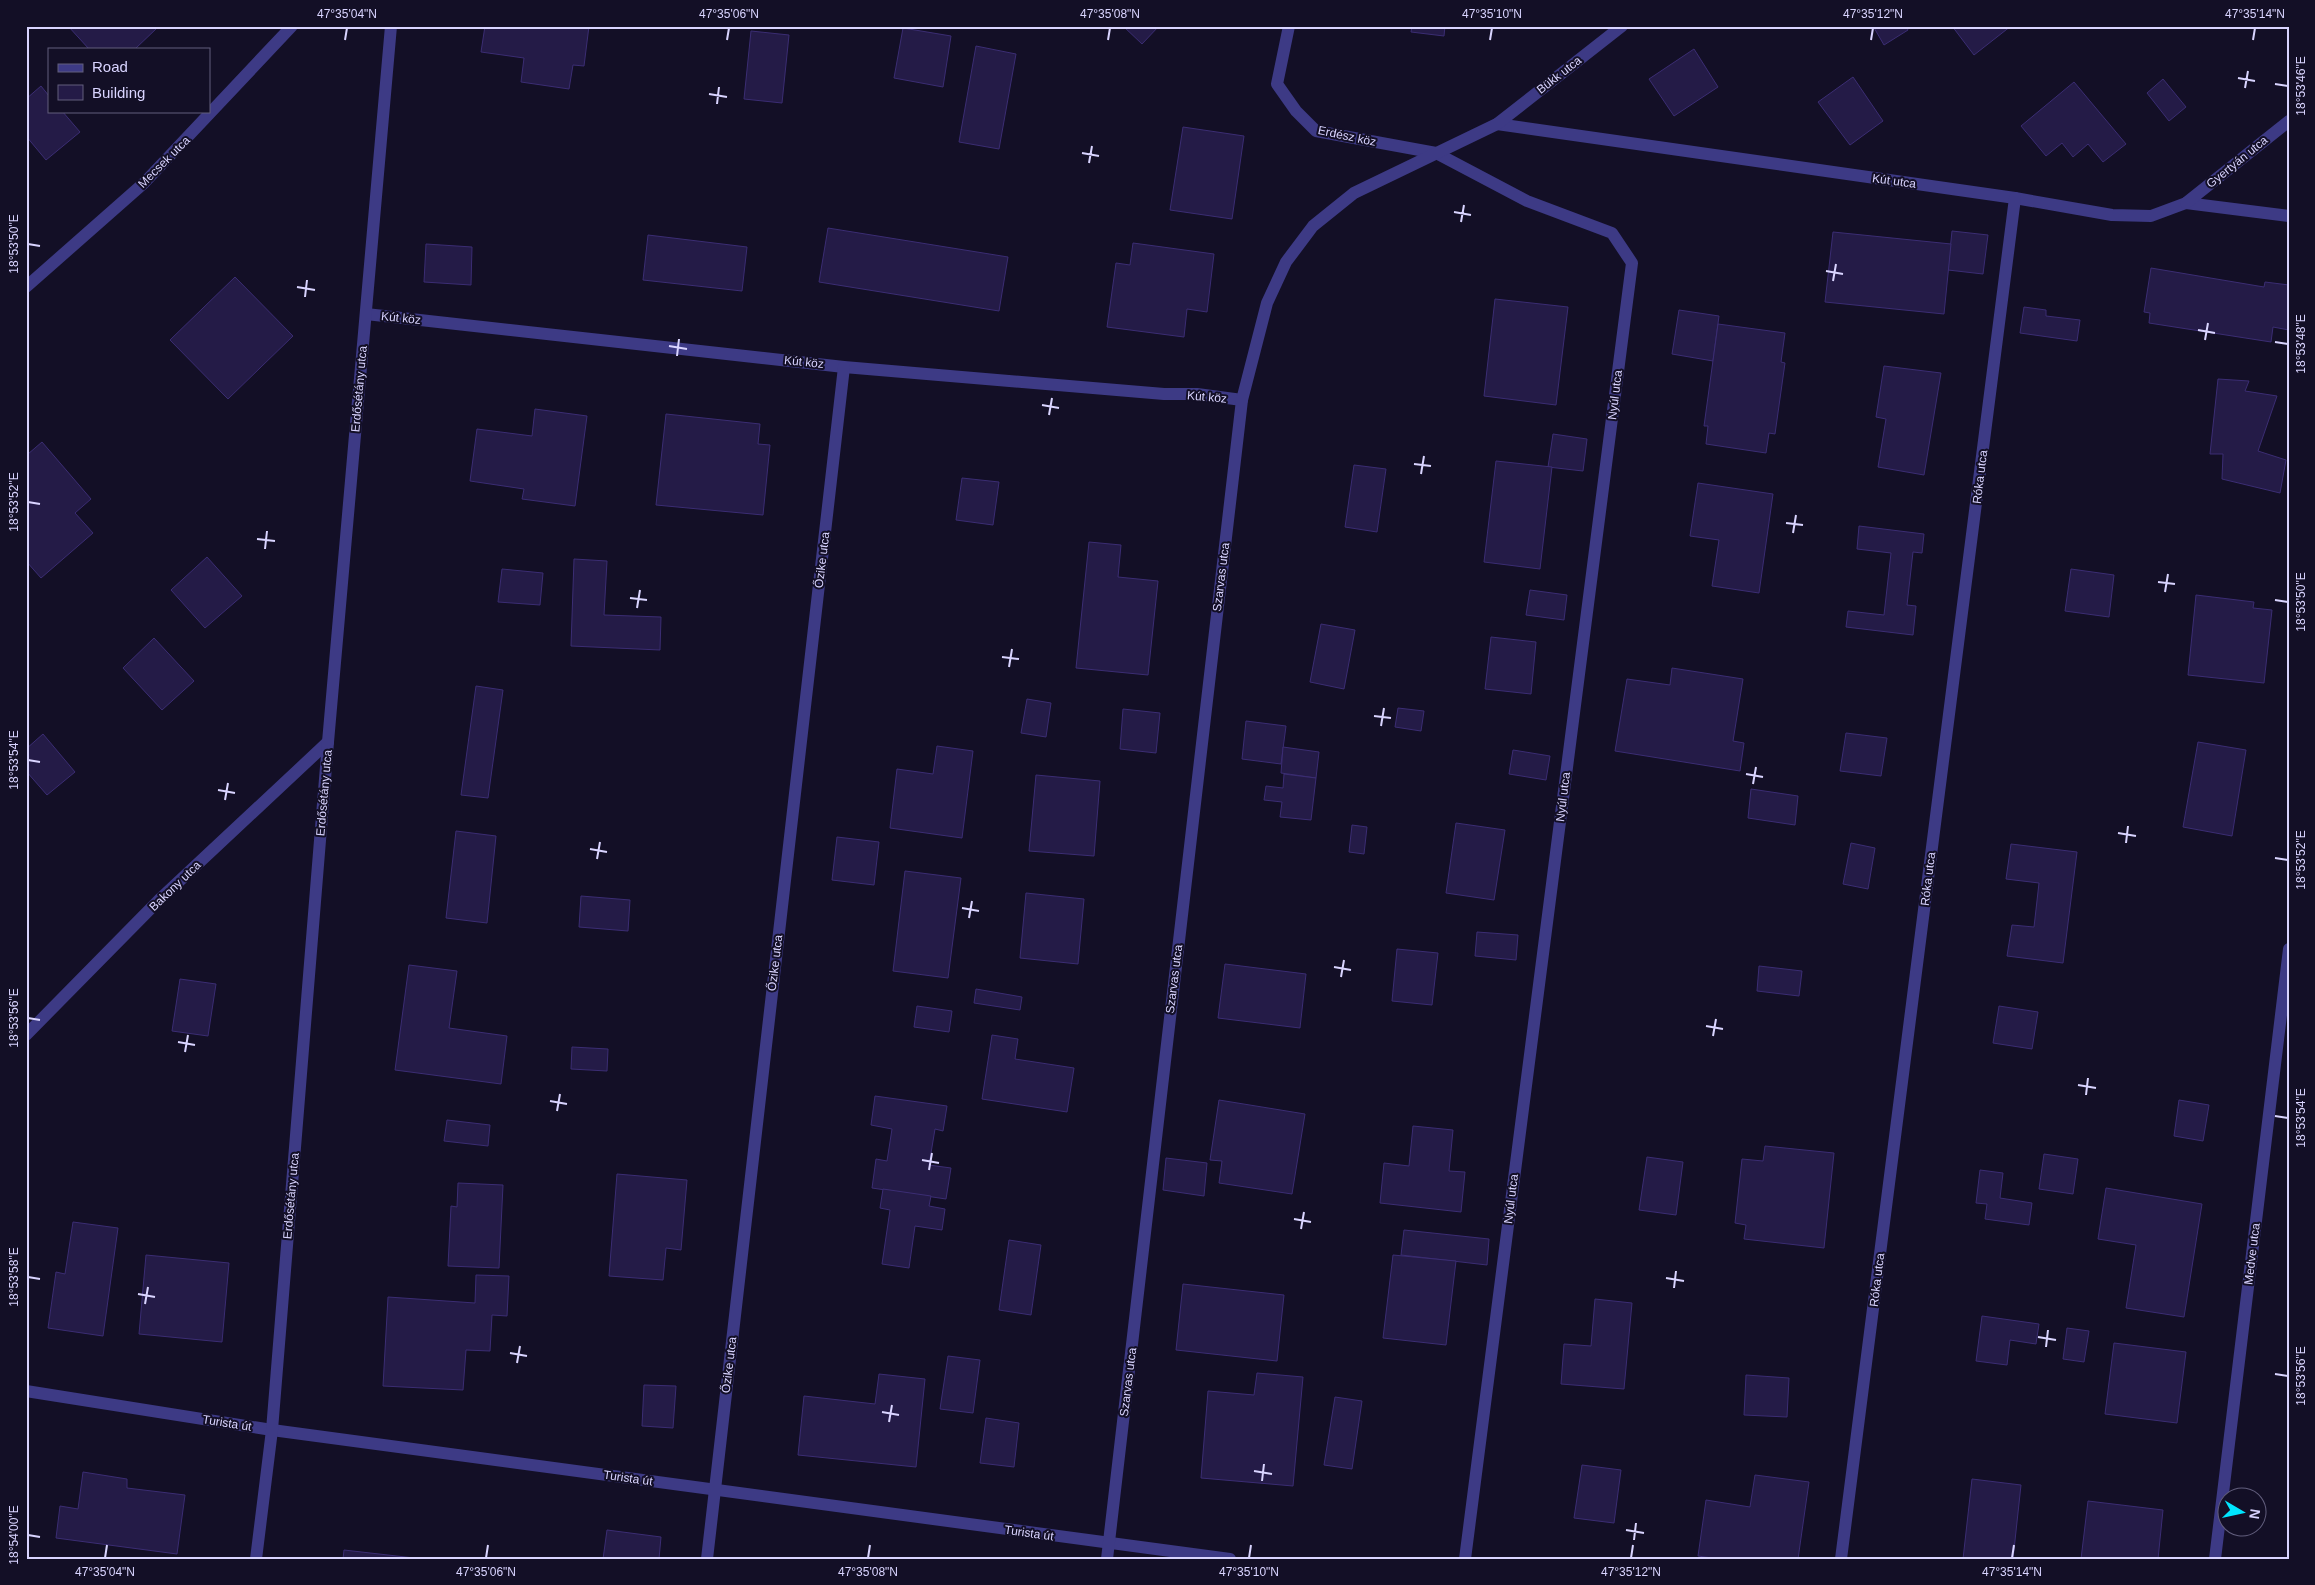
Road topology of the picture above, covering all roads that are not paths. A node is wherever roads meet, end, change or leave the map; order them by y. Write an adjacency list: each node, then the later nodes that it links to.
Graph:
1 (292, 26): 11 (street, Mecsek utca)
2 (391, 26): 12 (street, Erdősétány utca)
3 (1289, 26): 7 (street, Erdész köz)
4 (1622, 26): 6 (street, Bükk utca)
5 (2289, 121): 9 (street, Gyertyán utca)
6 (1497, 124): 7 (street, Bükk utca); 8 (street, Kút utca)
7 (1436, 153): 14 (street, Szarvas utca); 26 (street, Nyúl utca)
8 (2015, 198): 9 (street, Kút utca); 27 (street, Róka utca)
9 (2186, 203): 10 (street, Kút utca)
10 (2289, 216)
11 (26, 287)
12 (366, 314): 13 (street, Kút köz); 15 (street, Erdősétány utca)
13 (844, 367): 14 (street, Kút köz); 20 (street, Őzike utca)
14 (1242, 400): 21 (street, Szarvas utca)
15 (328, 742): 17 (street, Bakony utca); 19 (street, Erdősétány utca)
16 (2289, 949): 28 (street, Medve utca)
17 (26, 1035)
18 (26, 1391): 19 (street, Turista út)
19 (272, 1430): 20 (street, Turista út); 22 (street, Erdősétány utca)
20 (714, 1490): 21 (street, Turista út); 23 (street, Őzike utca)
21 (1109, 1543): 24 (street, Szarvas utca); 25 (street, Turista út)
22 (256, 1559)
23 (707, 1559)
24 (1107, 1559)
25 (1230, 1559)
26 (1465, 1559)
27 (1841, 1559)
28 (2215, 1559)

